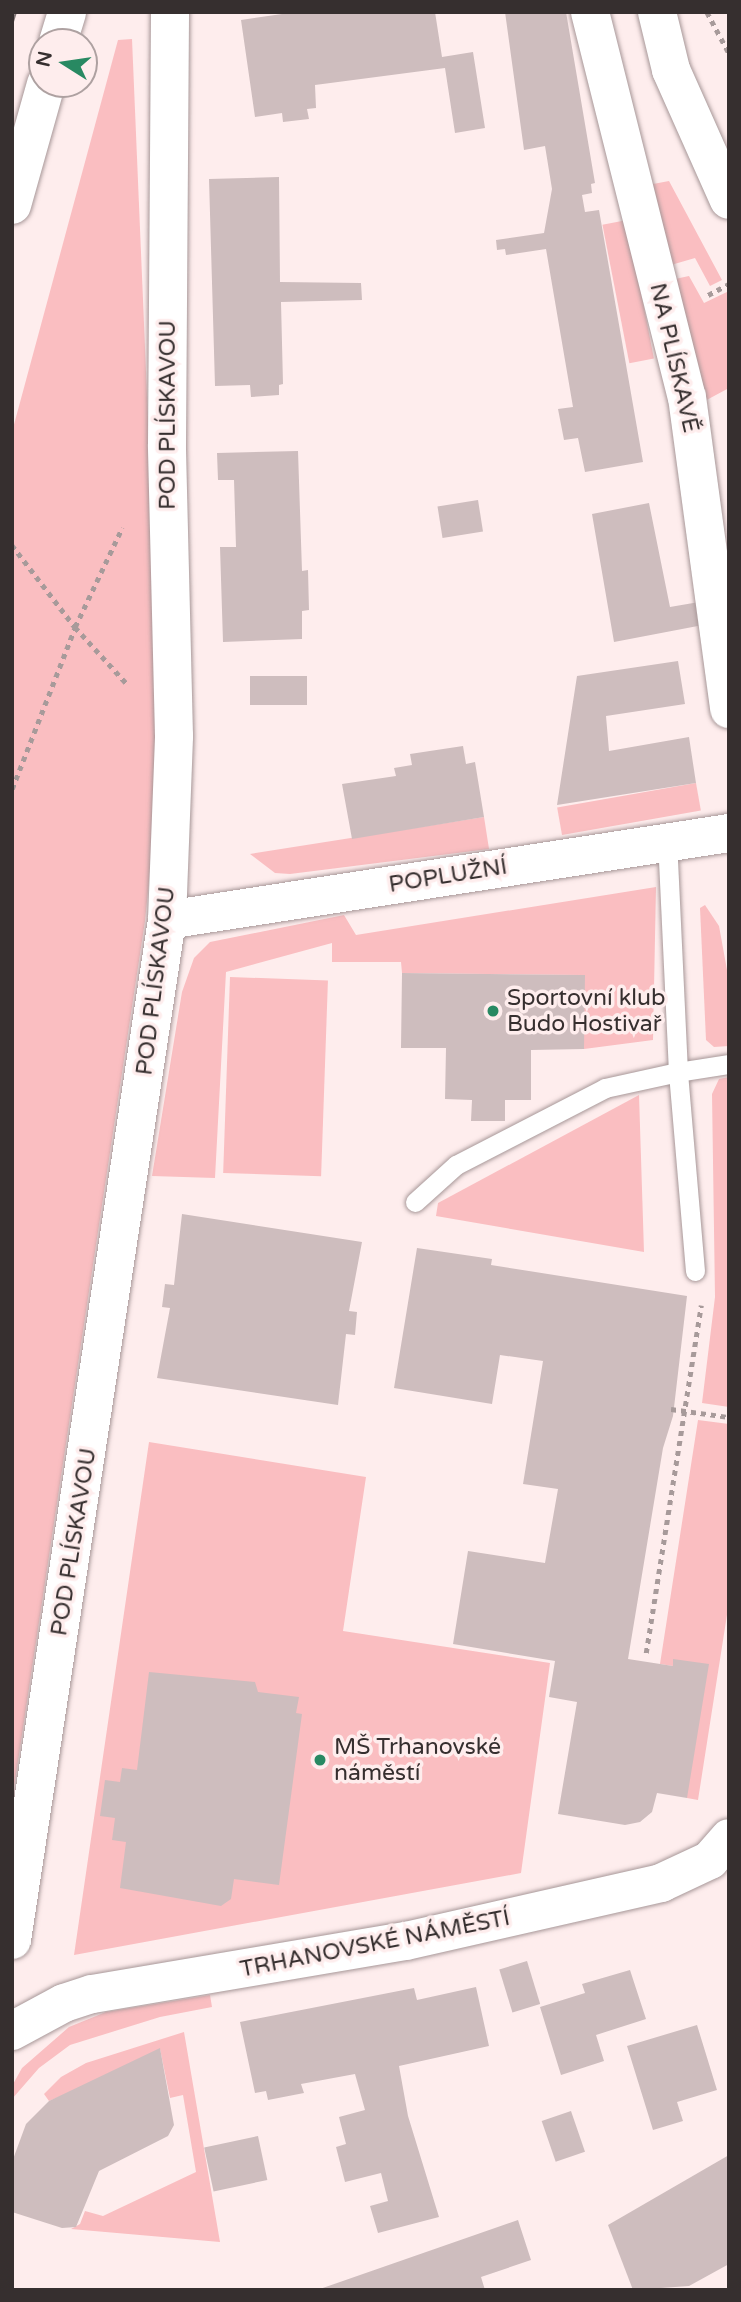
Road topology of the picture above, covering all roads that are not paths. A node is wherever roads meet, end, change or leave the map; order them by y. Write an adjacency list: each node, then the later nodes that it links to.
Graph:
1 (170, 12): 10 (street, POD PLÍSKAVOU)
2 (590, 12): 7 (street, NA PLÍSKAVĚ)
3 (657, 12): 5 (street)
4 (42, 98): 6 (street)
5 (729, 200)
6 (12, 205)
7 (729, 709)
8 (729, 833): 9 (street, POPLUŽNÍ)
9 (667, 842): 10 (street, POPLUŽNÍ); 12 (lane)
10 (167, 920): 16 (street, POD PLÍSKAVOU)
11 (729, 1064): 12 (lane)
12 (678, 1072): 13 (lane); 14 (lane)
13 (415, 1202)
14 (695, 1270)
15 (729, 1838): 17 (street, TRHANOVSKÉ NÁMĚSTÍ)
16 (12, 1940)
17 (12, 2031)

